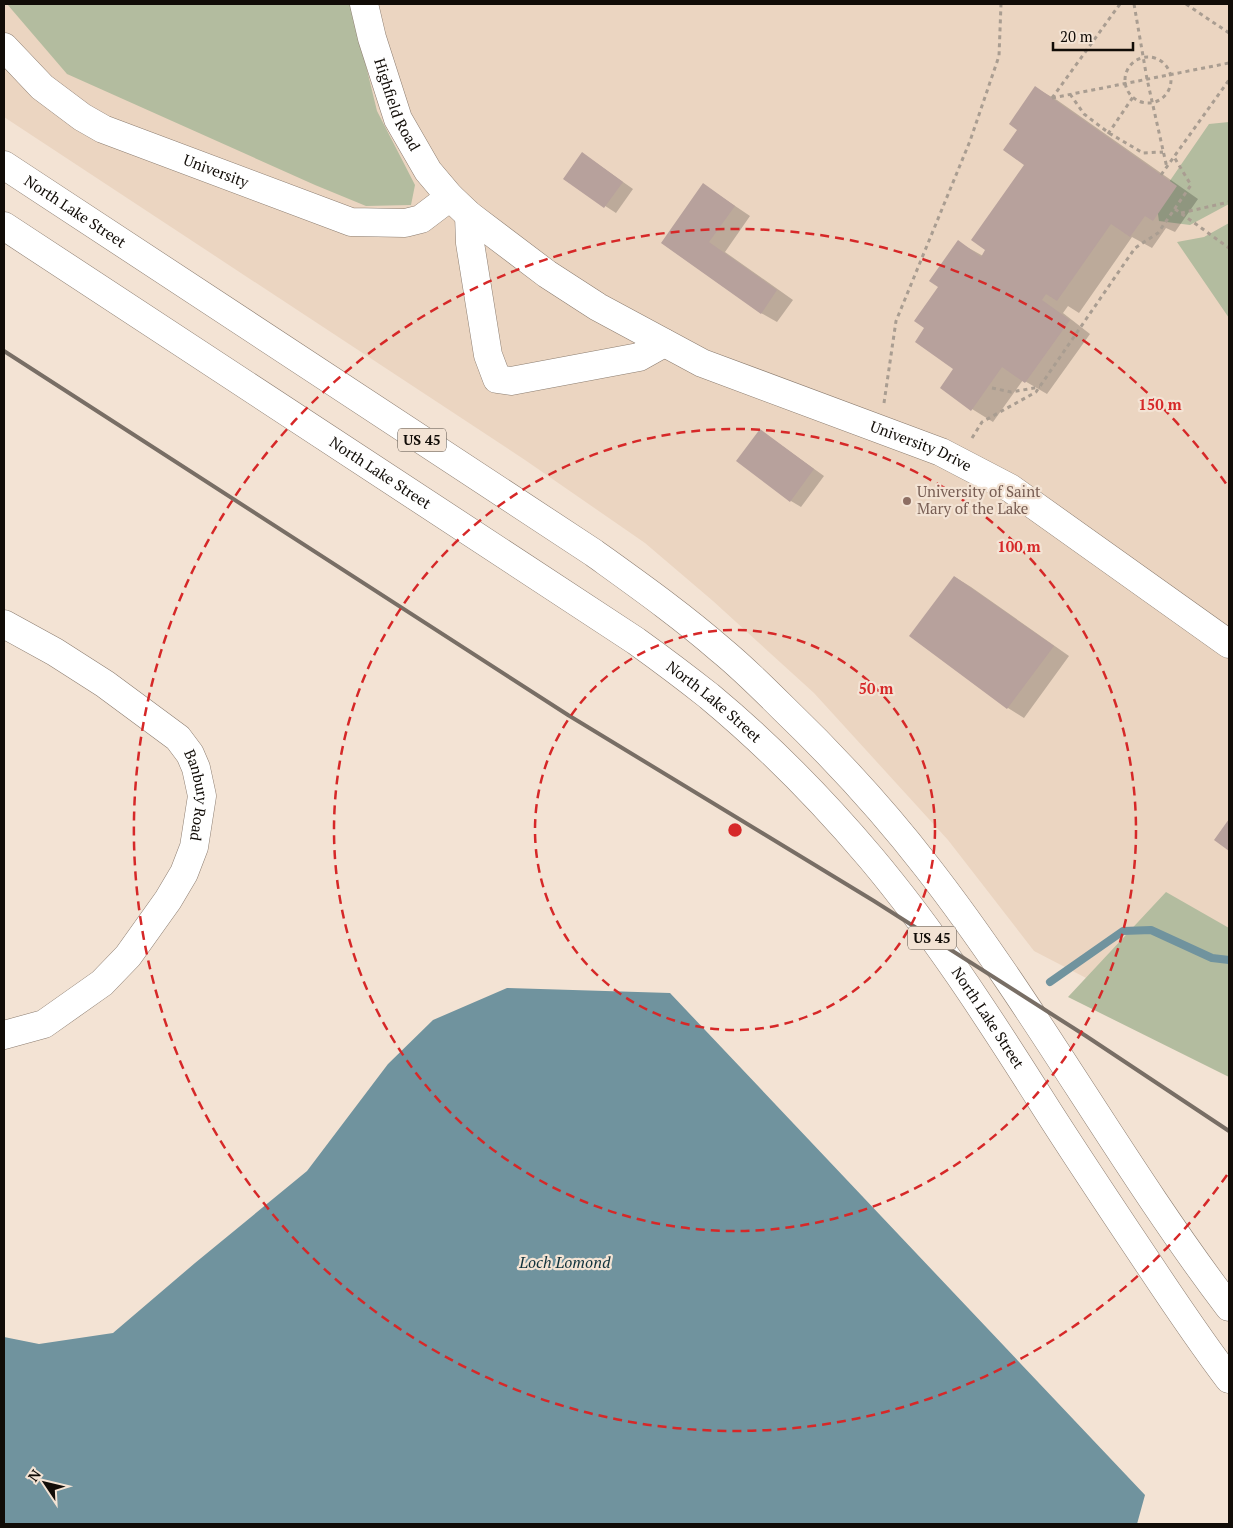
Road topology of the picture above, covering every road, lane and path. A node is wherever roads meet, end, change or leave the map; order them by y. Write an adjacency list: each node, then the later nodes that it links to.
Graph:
1 (364, 4): 24 (main road, Highfield Road)
2 (1001, 4): 32 (path)
3 (1120, 4): 14 (path)
4 (1134, 4): 8 (path)
5 (1186, 4): 6 (path)
6 (1229, 33)
7 (4, 47): 24 (main road, University)
8 (1143, 58): 10 (path); 11 (path); 13 (path)
9 (1229, 63): 10 (path)
10 (1170, 74): 11 (path); 16 (path)
11 (1148, 79): 13 (path); 16 (path)
12 (1229, 80): 19 (path)
13 (1125, 84): 14 (path); 15 (path)
14 (1070, 94): 17 (path)
15 (1134, 97): 16 (path); 17 (path)
16 (1154, 102): 18 (path)
17 (1108, 134): 18 (path)
18 (1163, 152): 21 (path)
19 (1174, 157): 21 (path); 25 (path)
20 (4, 165): 37 (main road, North Lake Street / US 45)
21 (1166, 168): 22 (path)
22 (1161, 175)
23 (1229, 202): 26 (path)
24 (459, 206): 29 (main road, Highfield Road); 29 (main road)
25 (1175, 209): 26 (path); 30 (path)
26 (1181, 214): 28 (path)
27 (4, 226): 38 (main road, North Lake Street / US 45)
28 (1229, 248)
29 (664, 344): 32 (main road, University Drive)
30 (1040, 387): 31 (path); 33 (path)
31 (992, 388)
32 (880, 430): 33 (main road, University Drive)
33 (957, 461): 35 (main road, University Drive)
34 (4, 624): 36 (main road, Banbury Road)
35 (1229, 644)
36 (4, 1035)
37 (1229, 1307)
38 (1229, 1379)

